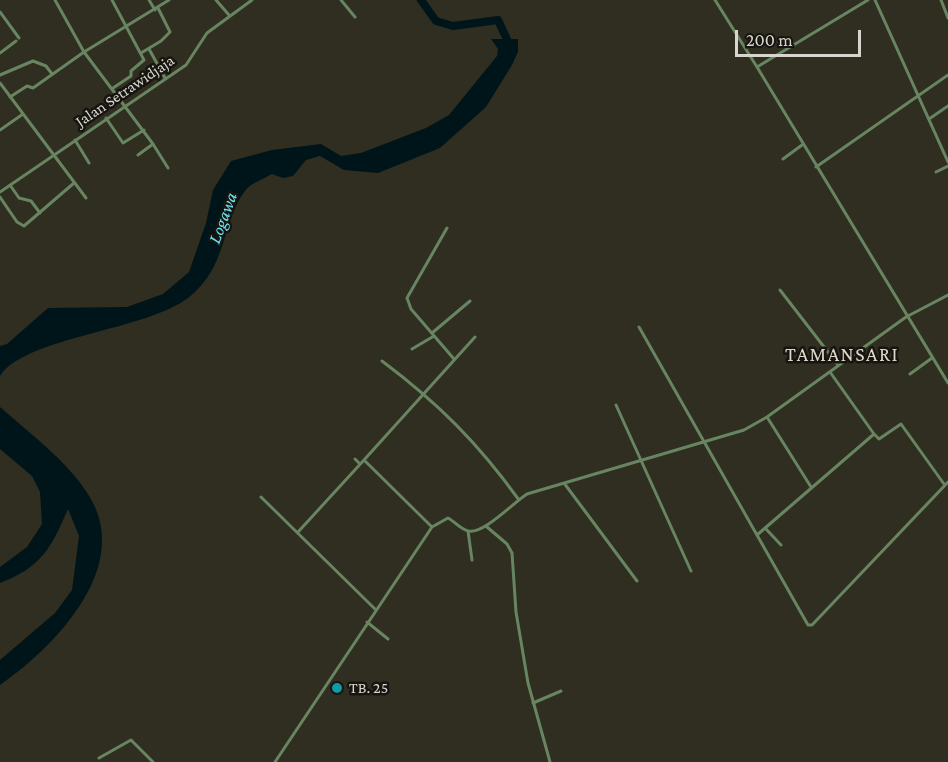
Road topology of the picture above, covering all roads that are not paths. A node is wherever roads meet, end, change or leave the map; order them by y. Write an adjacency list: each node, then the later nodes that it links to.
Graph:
1 (55, 0): 19 (street)
2 (112, 0): 17 (street)
3 (149, 0): 12 (street)
4 (169, 0): 12 (street)
5 (216, 0): 14 (street)
6 (252, 0): 14 (street, Jalan Setrawidjaja)
7 (341, 0): 15 (street)
8 (715, 0): 22 (street)
9 (868, 0): 22 (street)
10 (875, 0): 29 (street)
11 (941, 0): 16 (street)
12 (156, 9): 17 (street); 18 (street)
13 (0, 12): 20 (street)
14 (229, 15): 26 (street, Jalan Setrawidjaja)
15 (355, 17)
16 (948, 18)
17 (126, 28): 19 (street); 21 (street)
18 (149, 49): 21 (street); 26 (street)
19 (84, 52): 23 (street); 28 (street)
20 (0, 53)
21 (141, 53): 28 (street)
22 (757, 67): 40 (street)
23 (52, 74): 24 (street); 30 (street)
24 (0, 75)
25 (948, 75): 29 (street)
26 (165, 78): 31 (street, Jalan Setrawidjaja)
27 (0, 84): 30 (street)
28 (113, 88): 31 (street)
29 (918, 95): 35 (street); 46 (street)
30 (10, 97): 33 (street)
31 (125, 105): 34 (street, Jalan Setrawidjaja); 37 (street)
32 (948, 106): 35 (street)
33 (23, 114): 36 (street); 42 (street)
34 (106, 118): 37 (street); 38 (street, Jalan Setrawidjaja)
35 (929, 119): 45 (street)
36 (0, 130)
37 (144, 130): 39 (street)
38 (75, 140): 42 (street, Jalan Setrawidjaja); 44 (street)
39 (153, 144): 41 (street); 47 (street)
40 (802, 145): 43 (street); 46 (street)
41 (138, 155)
42 (53, 156): 49 (street); 50 (street, Jalan Setrawidjaja)
43 (783, 159)
44 (89, 163)
45 (948, 164): 48 (street)
46 (816, 166): 59 (street)
47 (168, 168)
48 (936, 172)
49 (74, 183): 53 (street); 54 (street)
50 (10, 185): 51 (street, Jalan Setrawidjaja); 54 (street)
51 (0, 192)
52 (0, 197): 54 (street)
53 (86, 198)
54 (40, 213)
55 (447, 228): 61 (street)
56 (780, 290): 67 (street)
57 (948, 295): 59 (street)
58 (470, 301): 61 (street)
59 (906, 317): 64 (street); 67 (street)
60 (639, 327): 75 (street)
61 (433, 334): 63 (street); 65 (street)
62 (475, 337): 65 (street)
63 (412, 349)
64 (932, 358): 69 (street); 70 (street)
65 (454, 359): 71 (street)
66 (382, 362): 71 (street)
67 (838, 365): 68 (street)
68 (830, 372): 73 (street); 74 (street)
69 (910, 374)
70 (948, 384)
71 (424, 392): 77 (street); 85 (street)
72 (616, 405): 78 (street)
73 (767, 417): 75 (street); 83 (street)
74 (874, 434): 82 (street); 83 (street)
75 (705, 443): 78 (street); 91 (street)
76 (355, 459): 79 (street)
77 (364, 460): 79 (street); 86 (street)
78 (642, 462): 81 (street); 94 (street)
79 (360, 464): 90 (street)
80 (948, 482): 82 (street)
81 (564, 483): 85 (street); 95 (street)
82 (944, 485): 91 (street)
83 (811, 487): 88 (street)
84 (261, 497): 90 (street)
85 (519, 500): 87 (street)
86 (432, 527): 89 (street); 96 (street)
87 (487, 527): 89 (street); 100 (street)
88 (766, 529): 91 (street); 92 (street)
89 (468, 531): 93 (street)
90 (298, 532): 96 (street)
91 (757, 535)
92 (781, 545)
93 (472, 560)
94 (691, 571)
95 (637, 581)
96 (376, 610): 97 (street)
97 (367, 622): 98 (street); 103 (street)
98 (388, 639)
99 (561, 691): 100 (street)
100 (533, 704): 104 (street)
101 (99, 758): 102 (street)
102 (153, 762)
103 (275, 762)
104 (550, 762)

